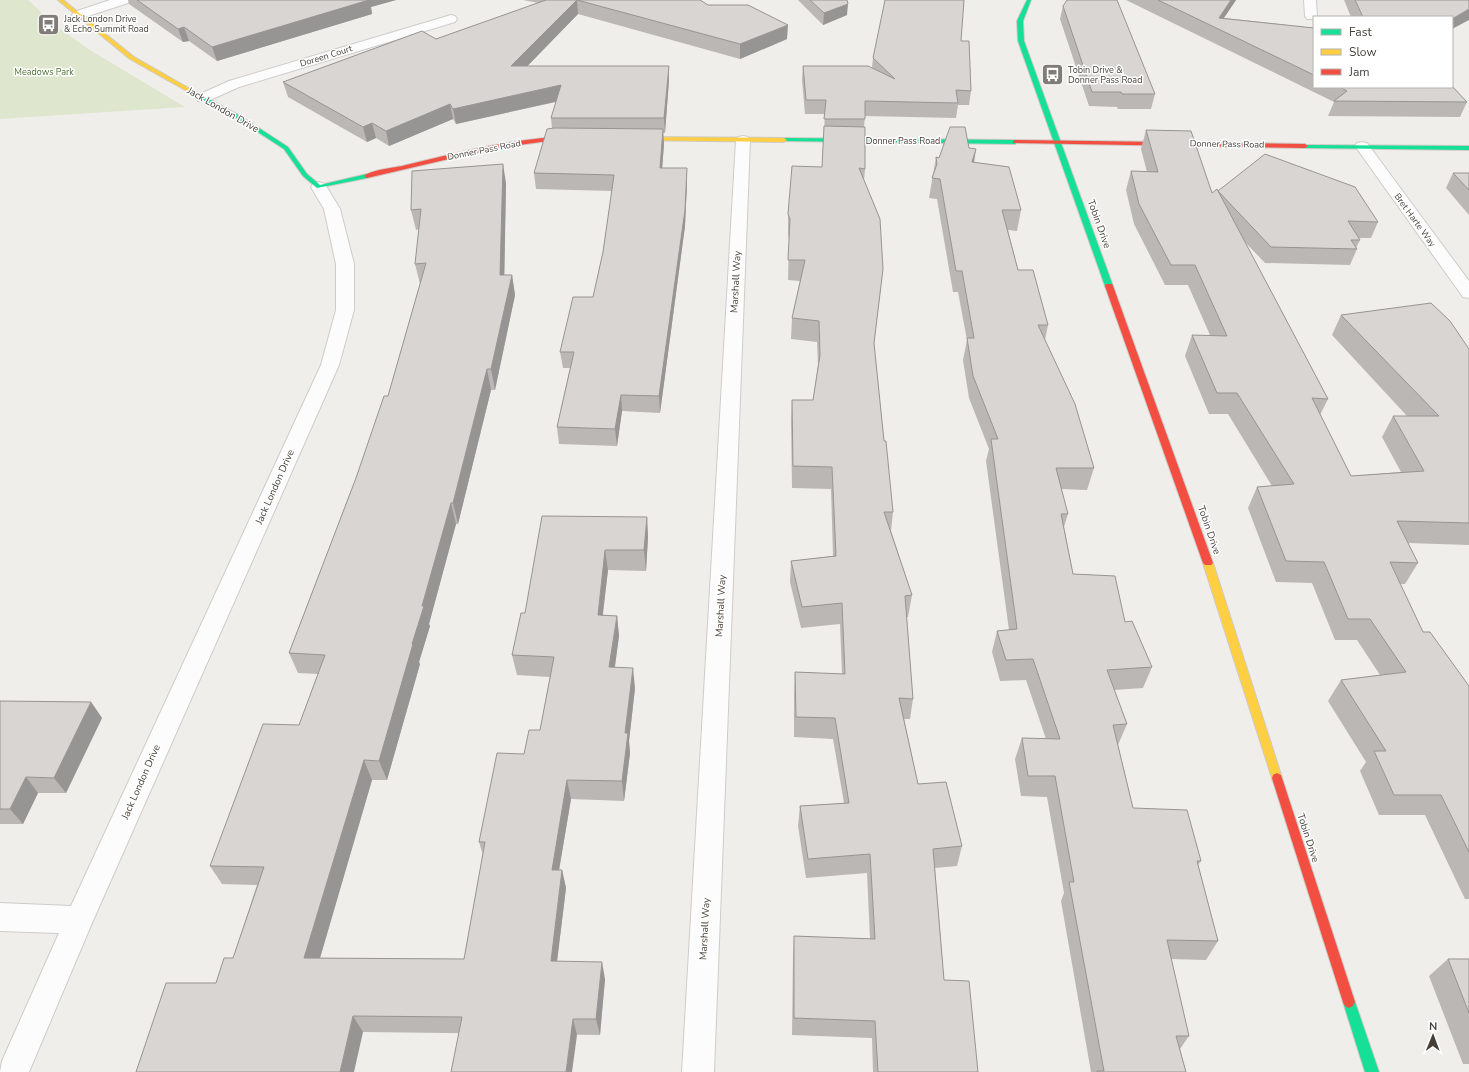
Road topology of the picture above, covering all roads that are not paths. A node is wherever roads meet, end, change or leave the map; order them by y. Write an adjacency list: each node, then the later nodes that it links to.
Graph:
1 (60, 0): 5 (street, Jack London Drive)
2 (124, 0): 5 (street)
3 (1029, 0): 12 (street, Tobin Drive)
4 (1310, 0): 6 (street)
5 (78, 15): 8 (street, Jack London Drive)
6 (1311, 16)
7 (451, 19): 8 (street, Doreen Court)
8 (203, 98): 15 (street, Jack London Drive)
9 (586, 139): 15 (street, Donner Pass Road)
10 (625, 139): 11 (street, Donner Pass Road)
11 (742, 140): 12 (street, Donner Pass Road); 20 (street, Marshall Way)
12 (1058, 142): 13 (street, Donner Pass Road); 21 (street, Tobin Drive)
13 (1362, 146): 14 (street, Donner Pass Road); 16 (street, Bret Harte Way)
14 (1469, 148)
15 (319, 187): 18 (street, Jack London Drive)
16 (1469, 293)
17 (0, 917): 18 (street)
18 (79, 920): 19 (street, Jack London Drive)
19 (12, 1072)
20 (698, 1072)
21 (1372, 1072)

